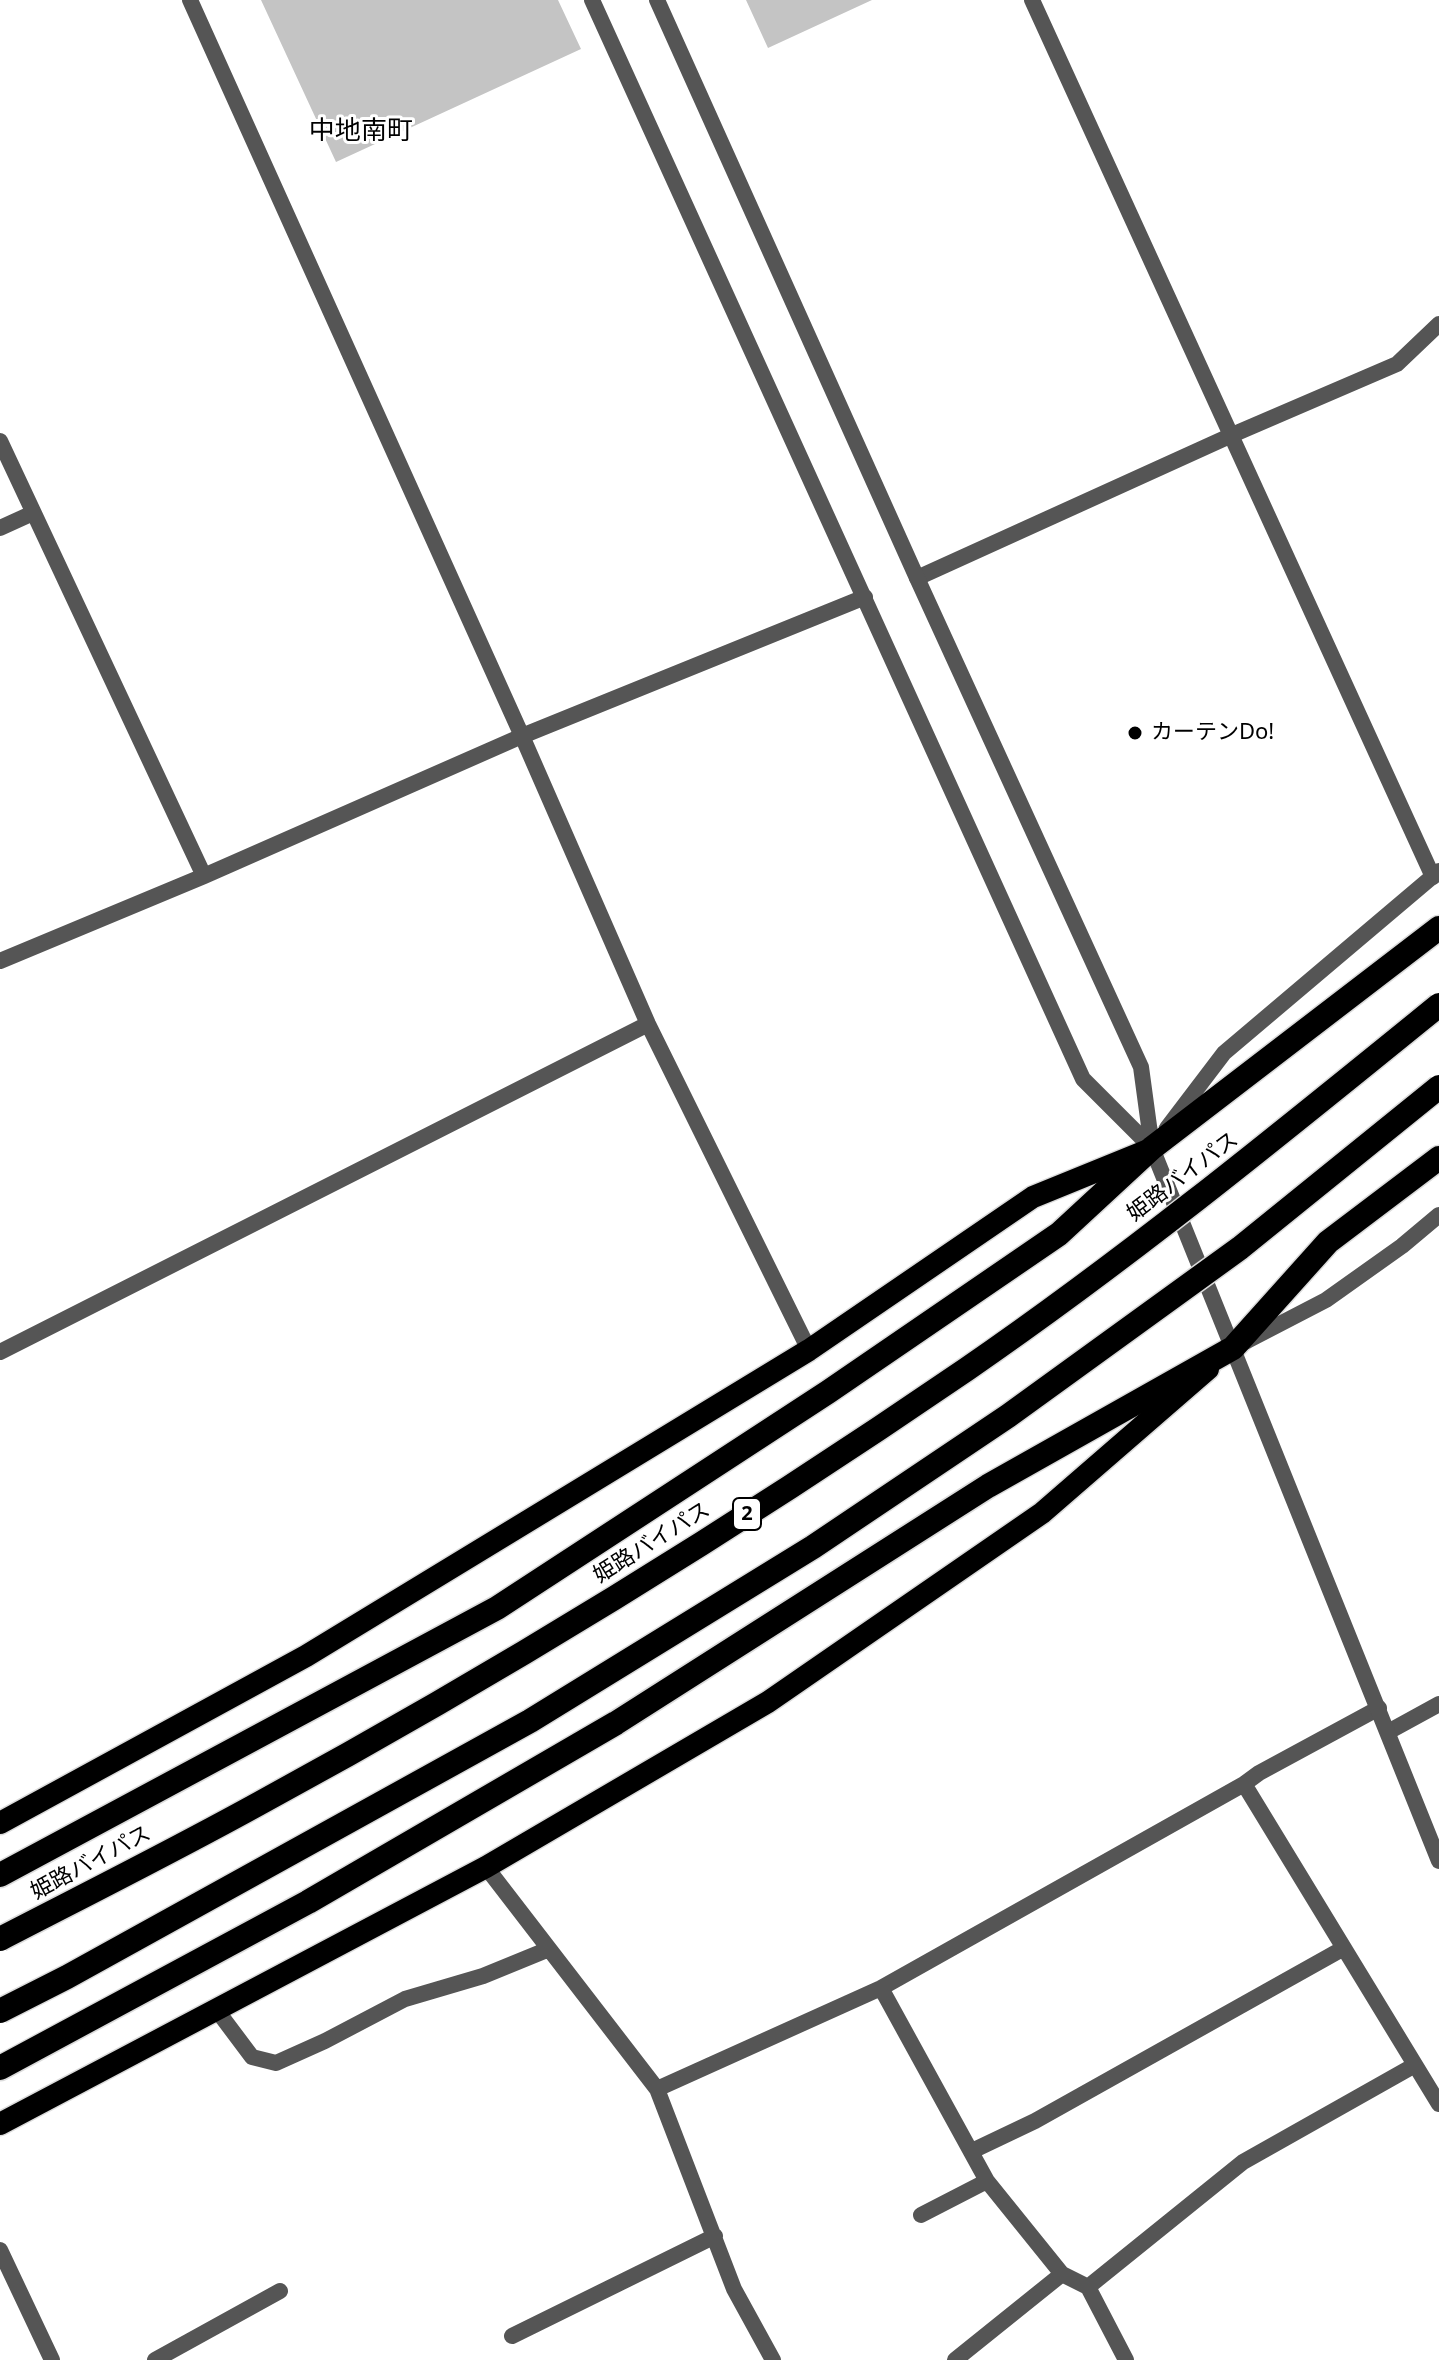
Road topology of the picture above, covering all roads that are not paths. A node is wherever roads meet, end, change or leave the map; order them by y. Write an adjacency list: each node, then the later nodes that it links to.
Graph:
1 (190, 0): 12 (street)
2 (592, 0): 11 (street)
3 (657, 0): 10 (street)
4 (1032, 0): 6 (street)
5 (1439, 324): 6 (street)
6 (1232, 435): 10 (street); 13 (street)
7 (0, 441): 8 (street)
8 (33, 513): 9 (street); 14 (street)
9 (0, 528)
10 (917, 578): 20 (street)
11 (865, 597): 12 (street); 20 (street)
12 (522, 736): 14 (street); 18 (street)
13 (1436, 874): 20 (street)
14 (204, 876): 16 (street)
15 (1439, 928): 20 (highway)
16 (0, 961)
17 (1439, 1005): 34 (highway, 姫路バイパス / 2, bridge)
18 (648, 1024): 24 (street); 25 (street)
19 (1439, 1087): 39 (highway, bridge)
20 (1152, 1148): 23 (street); 24 (highway); 33 (highway)
21 (1439, 1158): 23 (highway)
22 (1439, 1215): 23 (street)
23 (1233, 1348): 27 (street); 32 (highway); 41 (highway)
24 (809, 1350): 30 (highway)
25 (0, 1352)
26 (1439, 1704): 28 (street)
27 (1379, 1708): 28 (street); 29 (street)
28 (1388, 1732): 31 (street)
29 (1244, 1784): 35 (street); 37 (street)
30 (0, 1823)
31 (1439, 1861)
32 (486, 1867): 36 (street); 38 (highway)
33 (0, 1875)
34 (0, 1939)
35 (1344, 1948): 40 (street); 45 (street)
36 (549, 1949): 38 (street); 42 (street)
37 (881, 1988): 42 (street); 45 (street)
38 (216, 2009): 44 (highway)
39 (0, 2011)
40 (1415, 2065): 43 (street); 51 (street)
41 (0, 2068)
42 (657, 2089): 48 (street)
43 (1439, 2104)
44 (0, 2124)
45 (972, 2151): 46 (street)
46 (987, 2181): 47 (street); 50 (street)
47 (921, 2215)
48 (715, 2236): 53 (street); 56 (street)
49 (0, 2250): 54 (street)
50 (1062, 2274): 51 (street); 57 (street)
51 (1088, 2287): 58 (street)
52 (280, 2291): 55 (street)
53 (512, 2336)
54 (52, 2360)
55 (155, 2360)
56 (773, 2360)
57 (955, 2360)
58 (1126, 2360)

